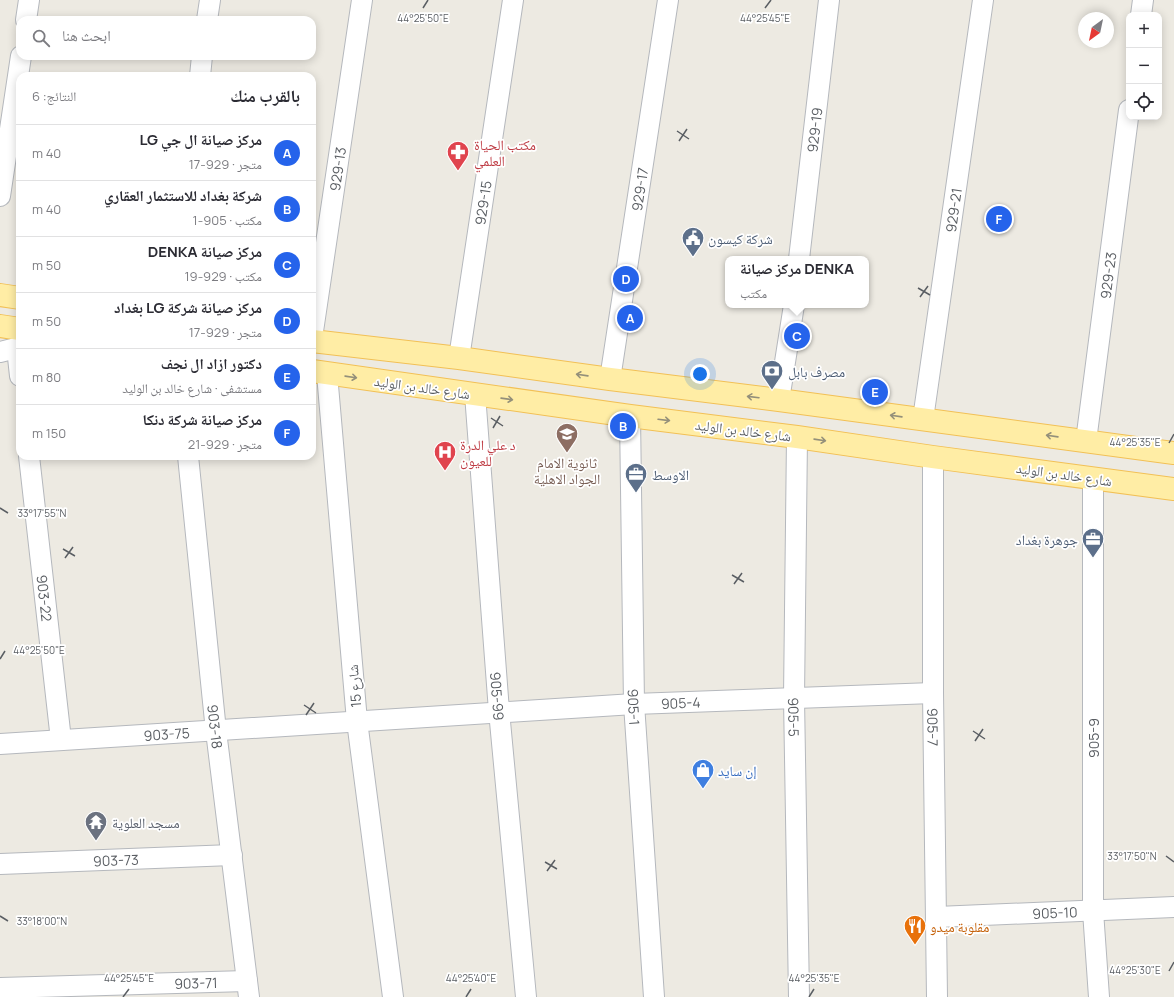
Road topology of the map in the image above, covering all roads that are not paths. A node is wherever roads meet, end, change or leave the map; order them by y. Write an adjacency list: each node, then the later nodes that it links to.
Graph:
1 (29, 0): 10 (street)
2 (210, 0): 11 (street)
3 (362, 0): 23 (street, 929-13)
4 (513, 0): 28 (street, 929-15)
5 (668, 0): 30 (street, 929-17)
6 (829, 0): 19 (street, 929-19)
7 (983, 0): 34 (street, 929-21)
8 (1143, 0): 9 (street)
9 (1141, 12)
10 (27, 16)
11 (208, 16)
12 (20, 60): 14 (street)
13 (202, 60): 15 (street)
14 (19, 72)
15 (200, 72)
16 (16, 89): 18 (street)
17 (1128, 120): 36 (street, 929-23)
18 (0, 196)
19 (799, 256)
20 (0, 295): 21 (main road)
21 (16, 297)
22 (794, 308): 32 (street)
23 (316, 311)
24 (0, 326): 26 (main road)
25 (316, 341): 28 (main road)
26 (14, 344): 27 (street)
27 (16, 355)
28 (459, 358): 30 (main road, one-way to 28)
29 (320, 372): 31 (main road, شارع خالد بن الوليد, one-way to 31); 47 (street, شارع 15)
30 (610, 379): 32 (main road, one-way to 30)
31 (474, 394): 33 (main road, شارع خالد بن الوليد, one-way to 33); 46 (street, 905-99)
32 (779, 400): 34 (main road, one-way to 32)
33 (630, 416): 35 (main road, شارع خالد بن الوليد, one-way to 35); 45 (street, 905-1)
34 (923, 419): 36 (main road, one-way to 34)
35 (797, 437): 38 (main road, شارع خالد بن الوليد, one-way to 38); 44 (street, 905-5)
36 (1086, 441): 37 (main road)
37 (1174, 453)
38 (933, 457): 41 (main road, شارع خالد بن الوليد); 43 (street, 905-7)
39 (29, 460): 49 (street, 903-22)
40 (188, 460): 48 (street, 903-18)
41 (1093, 478): 42 (main road, شارع خالد بن الوليد); 54 (street, 905-9)
42 (1174, 489)
43 (933, 693): 44 (street, 905-4); 55 (street, 905-7)
44 (794, 698): 45 (street, 905-4); 62 (street, 905-5)
45 (634, 704): 46 (street, 905-4); 61 (street, 905-1)
46 (499, 711): 47 (street, 905-4); 60 (street, 905-99)
47 (357, 720): 48 (street, 903-75); 59 (street, شارع 15)
48 (216, 731): 49 (street, 903-75); 51 (street, 903-18)
49 (61, 740): 50 (street, 903-75)
50 (0, 744)
51 (232, 855): 52 (street, 903-73); 57 (street, 903-18)
52 (0, 864)
53 (1174, 907): 54 (street, 905-10)
54 (1092, 911): 55 (street, 905-10); 64 (street, 905-9)
55 (936, 917): 63 (street, 905-7)
56 (0, 988): 58 (street, 903-71)
57 (248, 989): 58 (street, 903-71)
58 (82, 992)
59 (394, 997)
60 (526, 997)
61 (654, 997)
62 (799, 997)
63 (937, 997)
64 (1099, 997)

